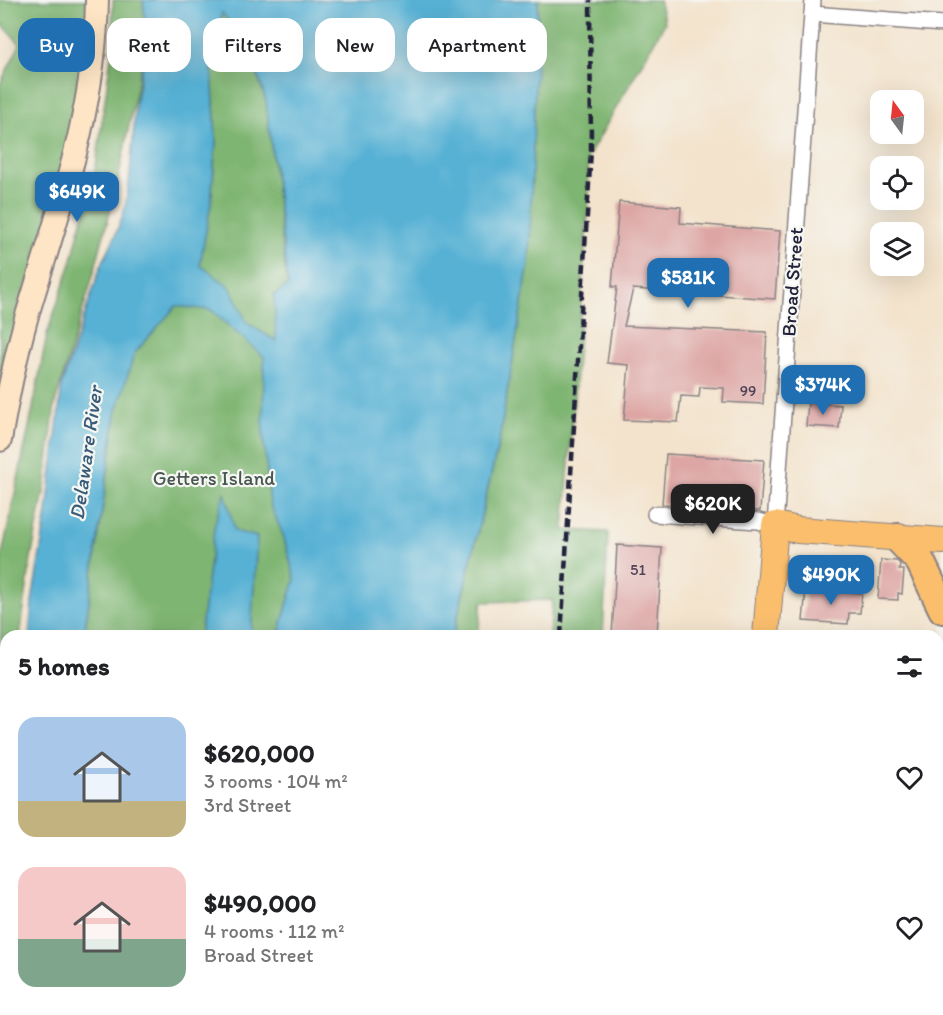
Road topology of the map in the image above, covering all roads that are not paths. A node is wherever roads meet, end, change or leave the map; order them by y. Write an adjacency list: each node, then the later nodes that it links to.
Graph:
1 (97, 0): 4 (main road)
2 (812, 7): 3 (street); 6 (street, Broad Street)
3 (943, 24)
4 (0, 440)
5 (655, 514): 6 (street)
6 (775, 525): 7 (main road); 10 (main road, Broad Street)
7 (898, 537): 8 (main road); 9 (highway)
8 (943, 541)
9 (943, 609)
10 (766, 630)

